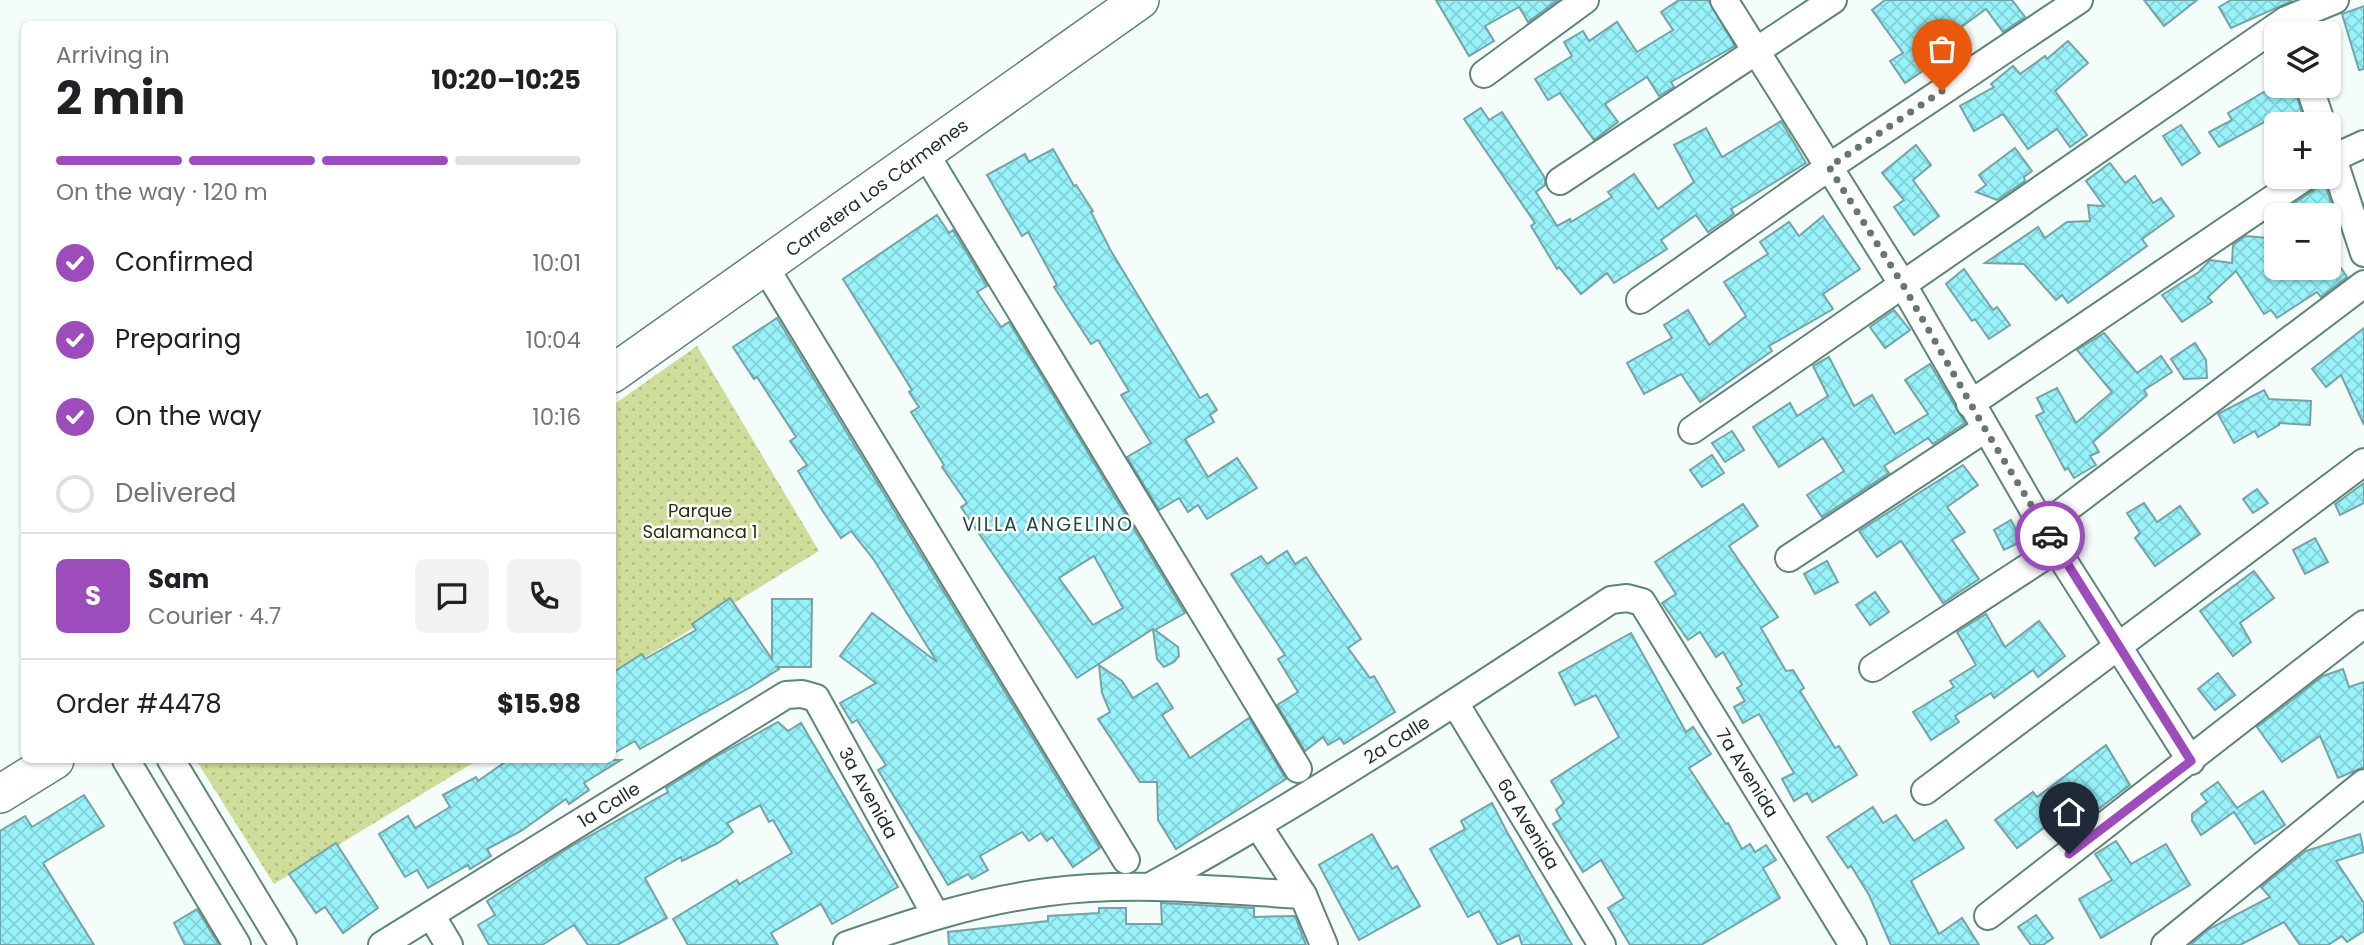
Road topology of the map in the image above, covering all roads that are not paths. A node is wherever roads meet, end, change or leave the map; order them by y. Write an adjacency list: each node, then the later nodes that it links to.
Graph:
1 (1140, 0): 12 (main road, Carretera Los Cármenes)
2 (1585, 0): 9 (street)
3 (1724, 0): 8 (street)
4 (1832, 0): 8 (street)
5 (2079, 0): 13 (street)
6 (2336, 0): 7 (street)
7 (2285, 18): 20 (street)
8 (1756, 51): 13 (street); 14 (street)
9 (1484, 74)
10 (2364, 144): 11 (street)
11 (2341, 152)
12 (925, 153): 18 (main road, Carretera Los Cármenes); 40 (street)
13 (1829, 167): 20 (street); 21 (street)
14 (1560, 181)
15 (2341, 185): 17 (street)
16 (2287, 189): 23 (street)
17 (2364, 253)
18 (765, 267): 22 (main road, Carretera Los Cármenes); 45 (street)
19 (2364, 284): 27 (street)
20 (1903, 285): 23 (street); 25 (street)
21 (1640, 300)
22 (616, 371)
23 (1970, 404): 24 (street)
24 (1985, 429): 27 (street); 29 (street)
25 (1692, 430)
26 (2364, 462): 32 (street)
27 (2045, 525): 28 (street)
28 (2056, 549): 32 (street); 33 (street)
29 (1789, 558)
30 (1642, 602): 35 (street, 2a Calle); 58 (street, 7a Avenida)
31 (2364, 624): 36 (street)
32 (2118, 647): 36 (street); 42 (street)
33 (1873, 668)
34 (786, 695): 48 (street, 3a Avenida); 49 (street, 1a Calle)
35 (1455, 704): 44 (street, 2a Calle); 57 (street, 6a Avenida)
36 (2191, 761): 50 (street)
37 (50, 763): 43 (main road)
38 (128, 763): 52 (street)
39 (173, 763): 53 (street)
40 (1298, 768)
41 (2364, 783): 59 (street)
42 (1925, 792)
43 (0, 794)
44 (1259, 827): 46 (street, 2a Calle); 47 (street)
45 (1126, 860)
46 (1151, 887): 47 (street, 2a Calle); 48 (street, 2a Calle)
47 (1303, 895): 56 (street)
48 (935, 914): 55 (street, 2a Calle)
49 (431, 915): 51 (street, 1a Calle); 54 (street)
50 (1988, 916)
51 (388, 941)
52 (237, 945)
53 (283, 945)
54 (448, 945)
55 (848, 945)
56 (1324, 945)
57 (1602, 945)
58 (1853, 945)
59 (2165, 945)

